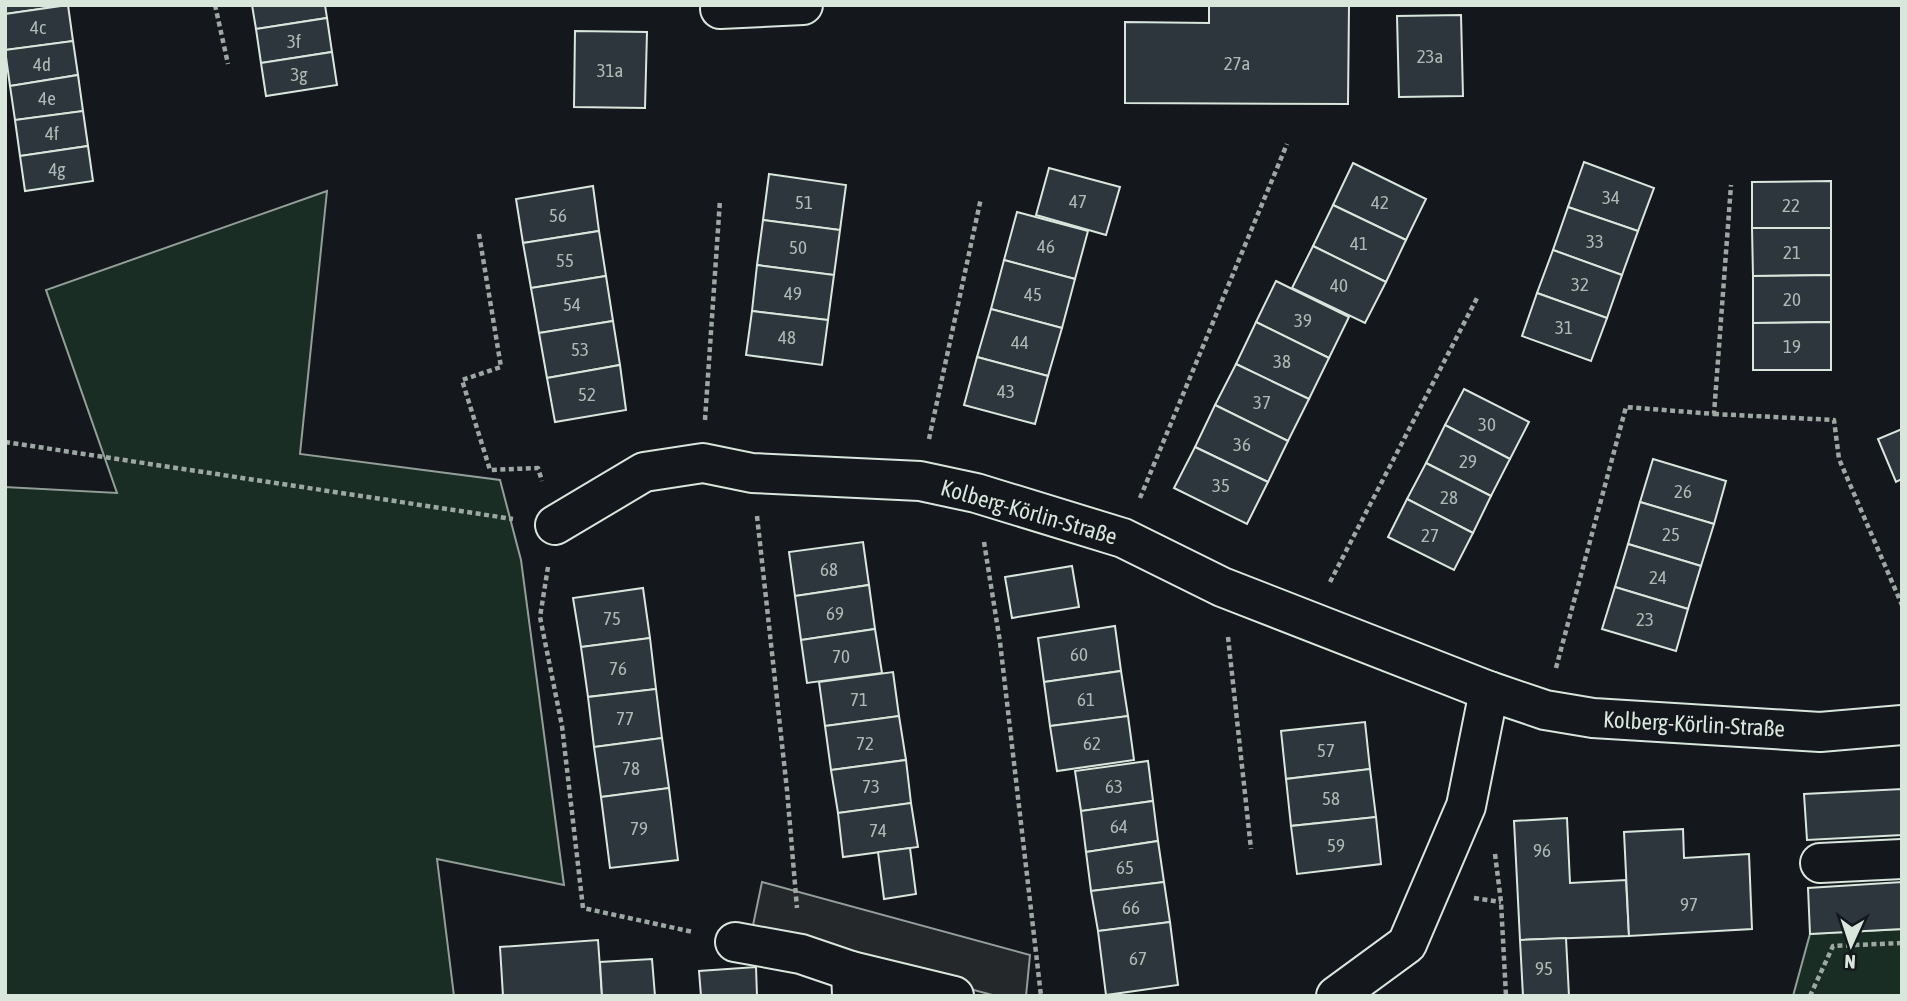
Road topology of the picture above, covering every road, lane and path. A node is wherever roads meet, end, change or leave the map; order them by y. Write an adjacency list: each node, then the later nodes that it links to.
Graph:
1 (215, 5): 4 (path)
2 (803, 5): 3 (street)
3 (720, 9)
4 (228, 64)
5 (1287, 144): 18 (path)
6 (1731, 185): 11 (path)
7 (981, 198): 15 (path)
8 (720, 200): 13 (path)
9 (479, 234): 17 (path)
10 (1477, 298): 21 (path)
11 (1714, 414): 20 (path); 23 (path)
12 (5, 442): 17 (path)
13 (703, 463): 14 (street, Kolberg-Körlin-Straße); 17 (street, Kolberg-Körlin-Straße)
14 (752, 473): 15 (street, Kolberg-Körlin-Straße); 31 (path)
15 (920, 481): 16 (street, Kolberg-Körlin-Straße)
16 (976, 493): 18 (street, Kolberg-Körlin-Straße); 34 (path)
17 (555, 525): 29 (path)
18 (1123, 538): 19 (street, Kolberg-Körlin-Straße)
19 (1222, 587): 21 (street, Kolberg-Körlin-Straße); 26 (path)
20 (1902, 605)
21 (1310, 620): 22 (street, Kolberg-Körlin-Straße)
22 (1489, 691): 23 (street, Kolberg-Körlin-Straße); 25 (street)
23 (1545, 710): 24 (street, Kolberg-Körlin-Straße)
24 (1902, 725)
25 (1466, 806): 35 (street); 36 (path)
26 (1251, 849)
27 (1902, 859): 28 (street)
28 (1820, 863)
29 (735, 942): 31 (street)
30 (1902, 943): 37 (path)
31 (801, 954): 32 (street)
32 (851, 983): 33 (street)
33 (954, 996)
34 (1041, 996)
35 (1336, 996)
36 (1506, 996)
37 (1810, 996)

